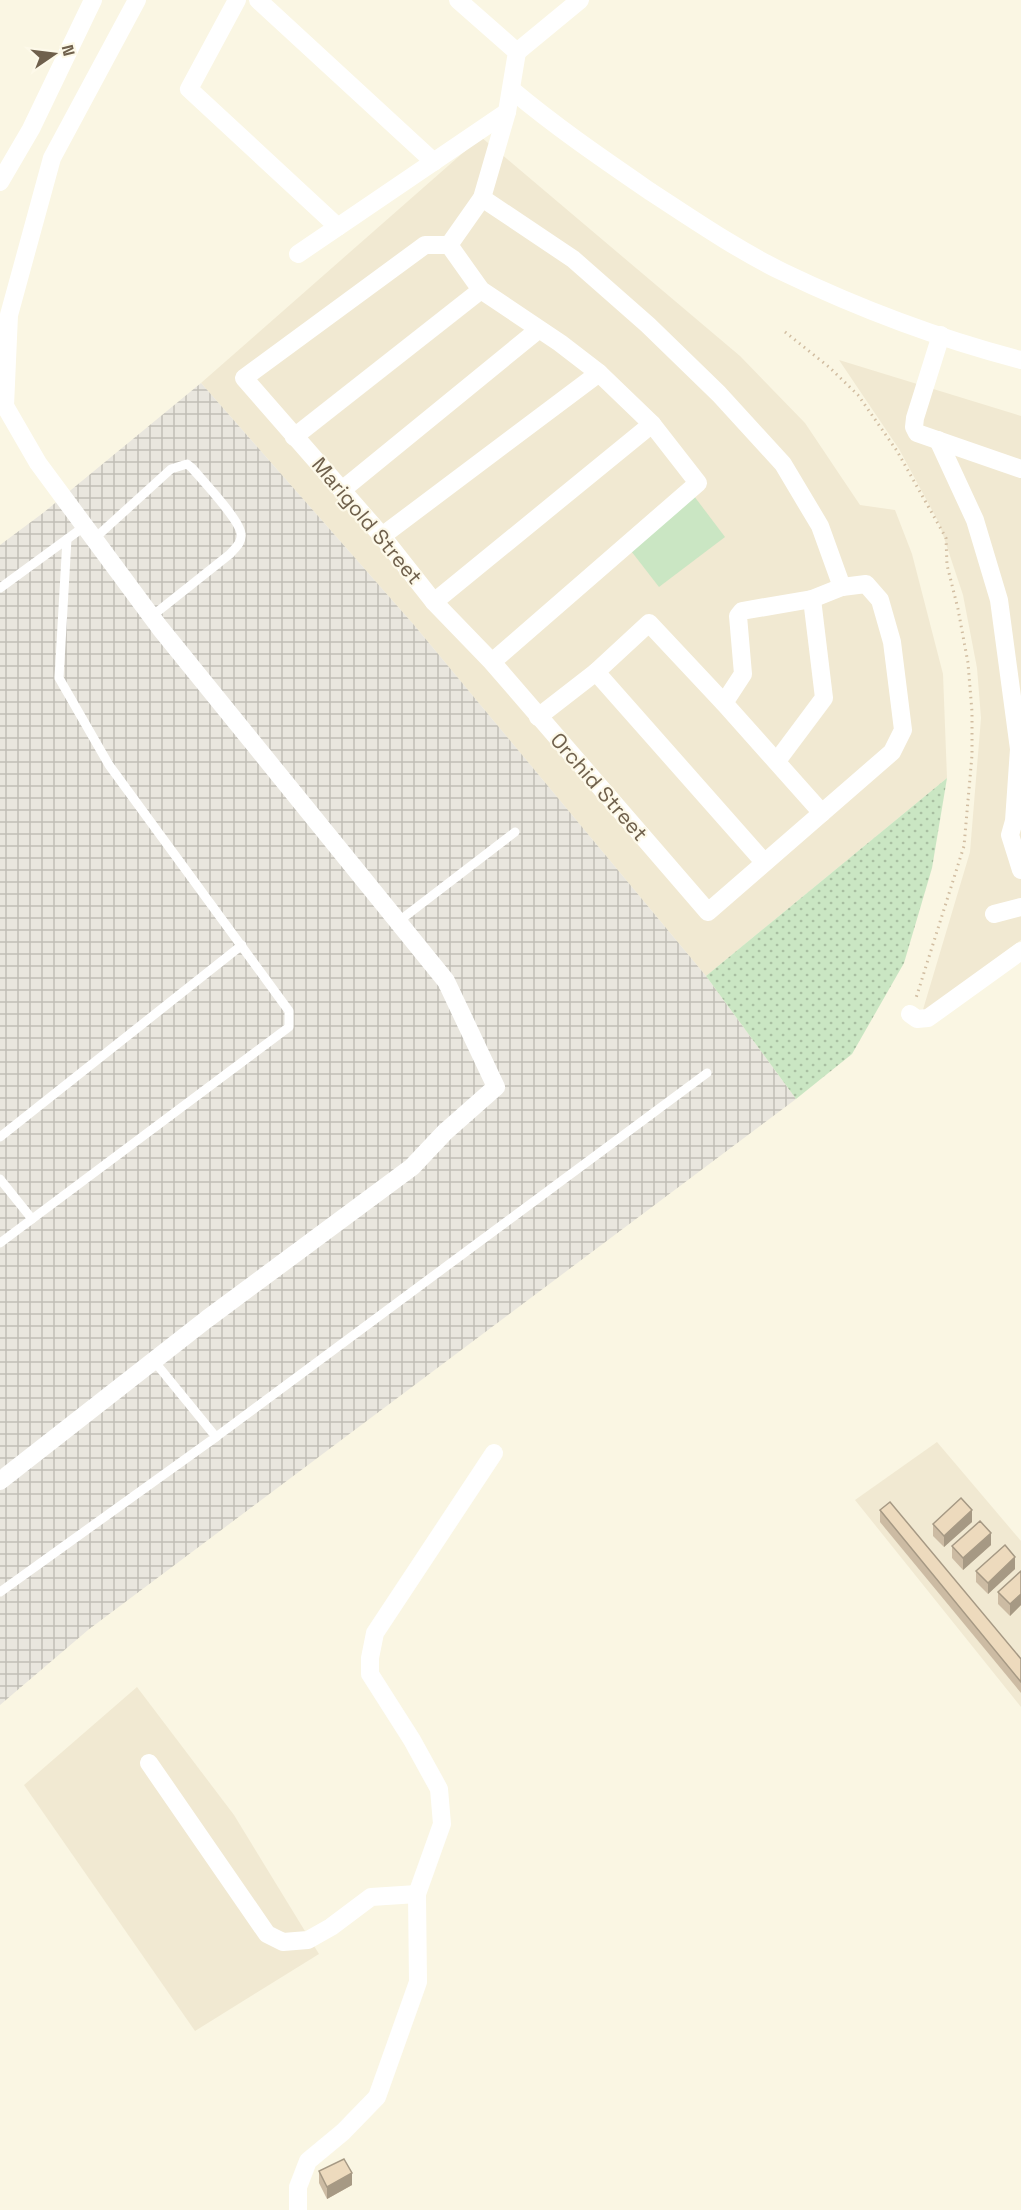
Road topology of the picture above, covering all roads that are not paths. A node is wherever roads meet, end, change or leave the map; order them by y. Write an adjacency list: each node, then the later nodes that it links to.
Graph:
1 (93, 0): 11 (street)
2 (137, 0): 26 (street)
3 (237, 0): 13 (street)
4 (258, 0): 10 (street)
5 (458, 0): 7 (street)
6 (580, 0): 7 (street)
7 (517, 52): 8 (street)
8 (512, 90): 9 (street); 18 (street)
9 (507, 112): 10 (street); 12 (street)
10 (434, 162): 13 (street)
11 (0, 182)
12 (482, 198): 14 (street); 29 (street)
13 (338, 227): 15 (street)
14 (449, 245): 16 (street); 22 (street, Marigold Street)
15 (298, 254)
16 (481, 290): 17 (street); 22 (street)
17 (538, 330): 20 (street); 25 (street)
18 (941, 335): 19 (street); 23 (street)
19 (1021, 360)
20 (599, 374): 21 (street); 27 (street)
21 (652, 424): 32 (street); 34 (street)
22 (294, 437): 25 (street, Marigold Street)
23 (938, 440): 24 (street); 40 (street)
24 (1021, 469)
25 (342, 490): 27 (street, Marigold Street)
26 (89, 532): 28 (lane); 33 (street); 33 (lane)
27 (382, 536): 32 (street, Marigold Street)
28 (67, 538): 30 (lane); 47 (lane)
29 (842, 587): 31 (street); 39 (street)
30 (0, 588)
31 (812, 599): 36 (street); 38 (street)
32 (434, 602): 34 (street, Marigold Street)
33 (152, 616): 46 (street)
34 (492, 662): 37 (street, Orchid Street)
35 (596, 672): 36 (street); 37 (street); 42 (street)
36 (724, 703): 38 (street)
37 (537, 717): 42 (street, Orchid Street)
38 (777, 761): 39 (street)
39 (822, 813): 42 (street)
40 (1017, 819): 43 (street)
41 (515, 832): 46 (lane)
42 (764, 862)
43 (1021, 870)
44 (1021, 907): 45 (street)
45 (994, 914)
46 (399, 921): 55 (street)
47 (242, 945): 51 (lane); 53 (lane)
48 (1021, 951): 49 (street)
49 (910, 1014)
50 (707, 1073): 56 (lane)
51 (0, 1137)
52 (0, 1179): 53 (lane)
53 (32, 1219): 54 (lane)
54 (0, 1243)
55 (154, 1361): 56 (lane); 58 (street)
56 (216, 1437): 59 (lane)
57 (494, 1454): 61 (street)
58 (0, 1481)
59 (0, 1592)
60 (149, 1764): 61 (street)
61 (417, 1894): 62 (street)
62 (298, 2210)

